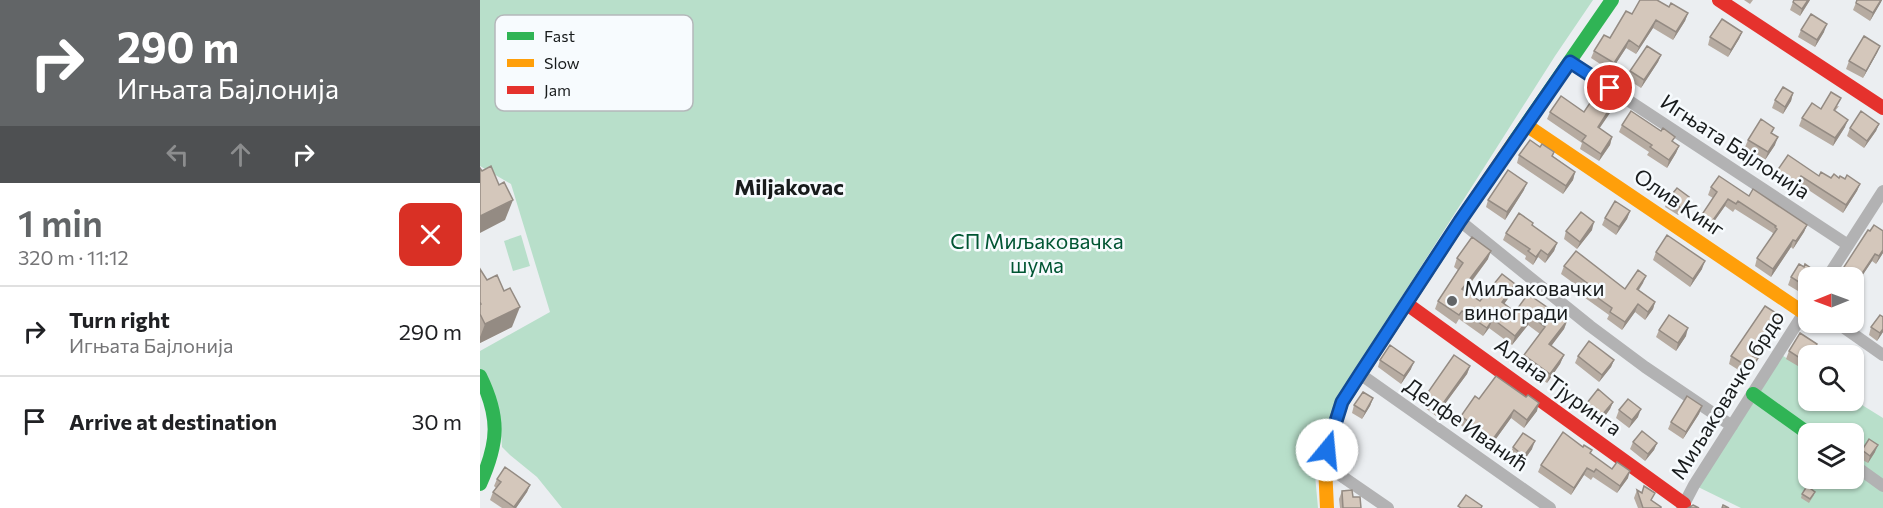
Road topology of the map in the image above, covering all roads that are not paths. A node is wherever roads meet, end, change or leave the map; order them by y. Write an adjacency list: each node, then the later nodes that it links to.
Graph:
1 (1612, 0): 3 (street)
2 (1719, 0): 4 (street)
3 (1570, 62): 5 (street); 8 (street, Игњата Бајлонија)
4 (1883, 108)
5 (1526, 125): 7 (street); 11 (street, Олив Кинг)
6 (1883, 192): 8 (street)
7 (1460, 221): 10 (street); 18 (street)
8 (1848, 245): 9 (street)
9 (1834, 267)
10 (1407, 304): 15 (street); 24 (street, Алана Тјуринга)
11 (1798, 304)
12 (1798, 324): 17 (street, Миљаковачко брдо)
13 (1852, 333): 14 (street)
14 (1883, 355)
15 (1360, 374): 20 (street); 27 (street, Делфе Иванић)
16 (480, 376): 22 (street)
17 (1753, 394): 18 (street, Миљаковачко брдо); 19 (street)
18 (1732, 426): 24 (street, Миљаковачко брдо)
19 (1798, 426)
20 (1324, 464): 25 (street); 26 (street)
21 (1864, 472): 23 (street)
22 (480, 484)
23 (1883, 486)
24 (1683, 506)
25 (1327, 508)
26 (1388, 508)
27 (1550, 508)

